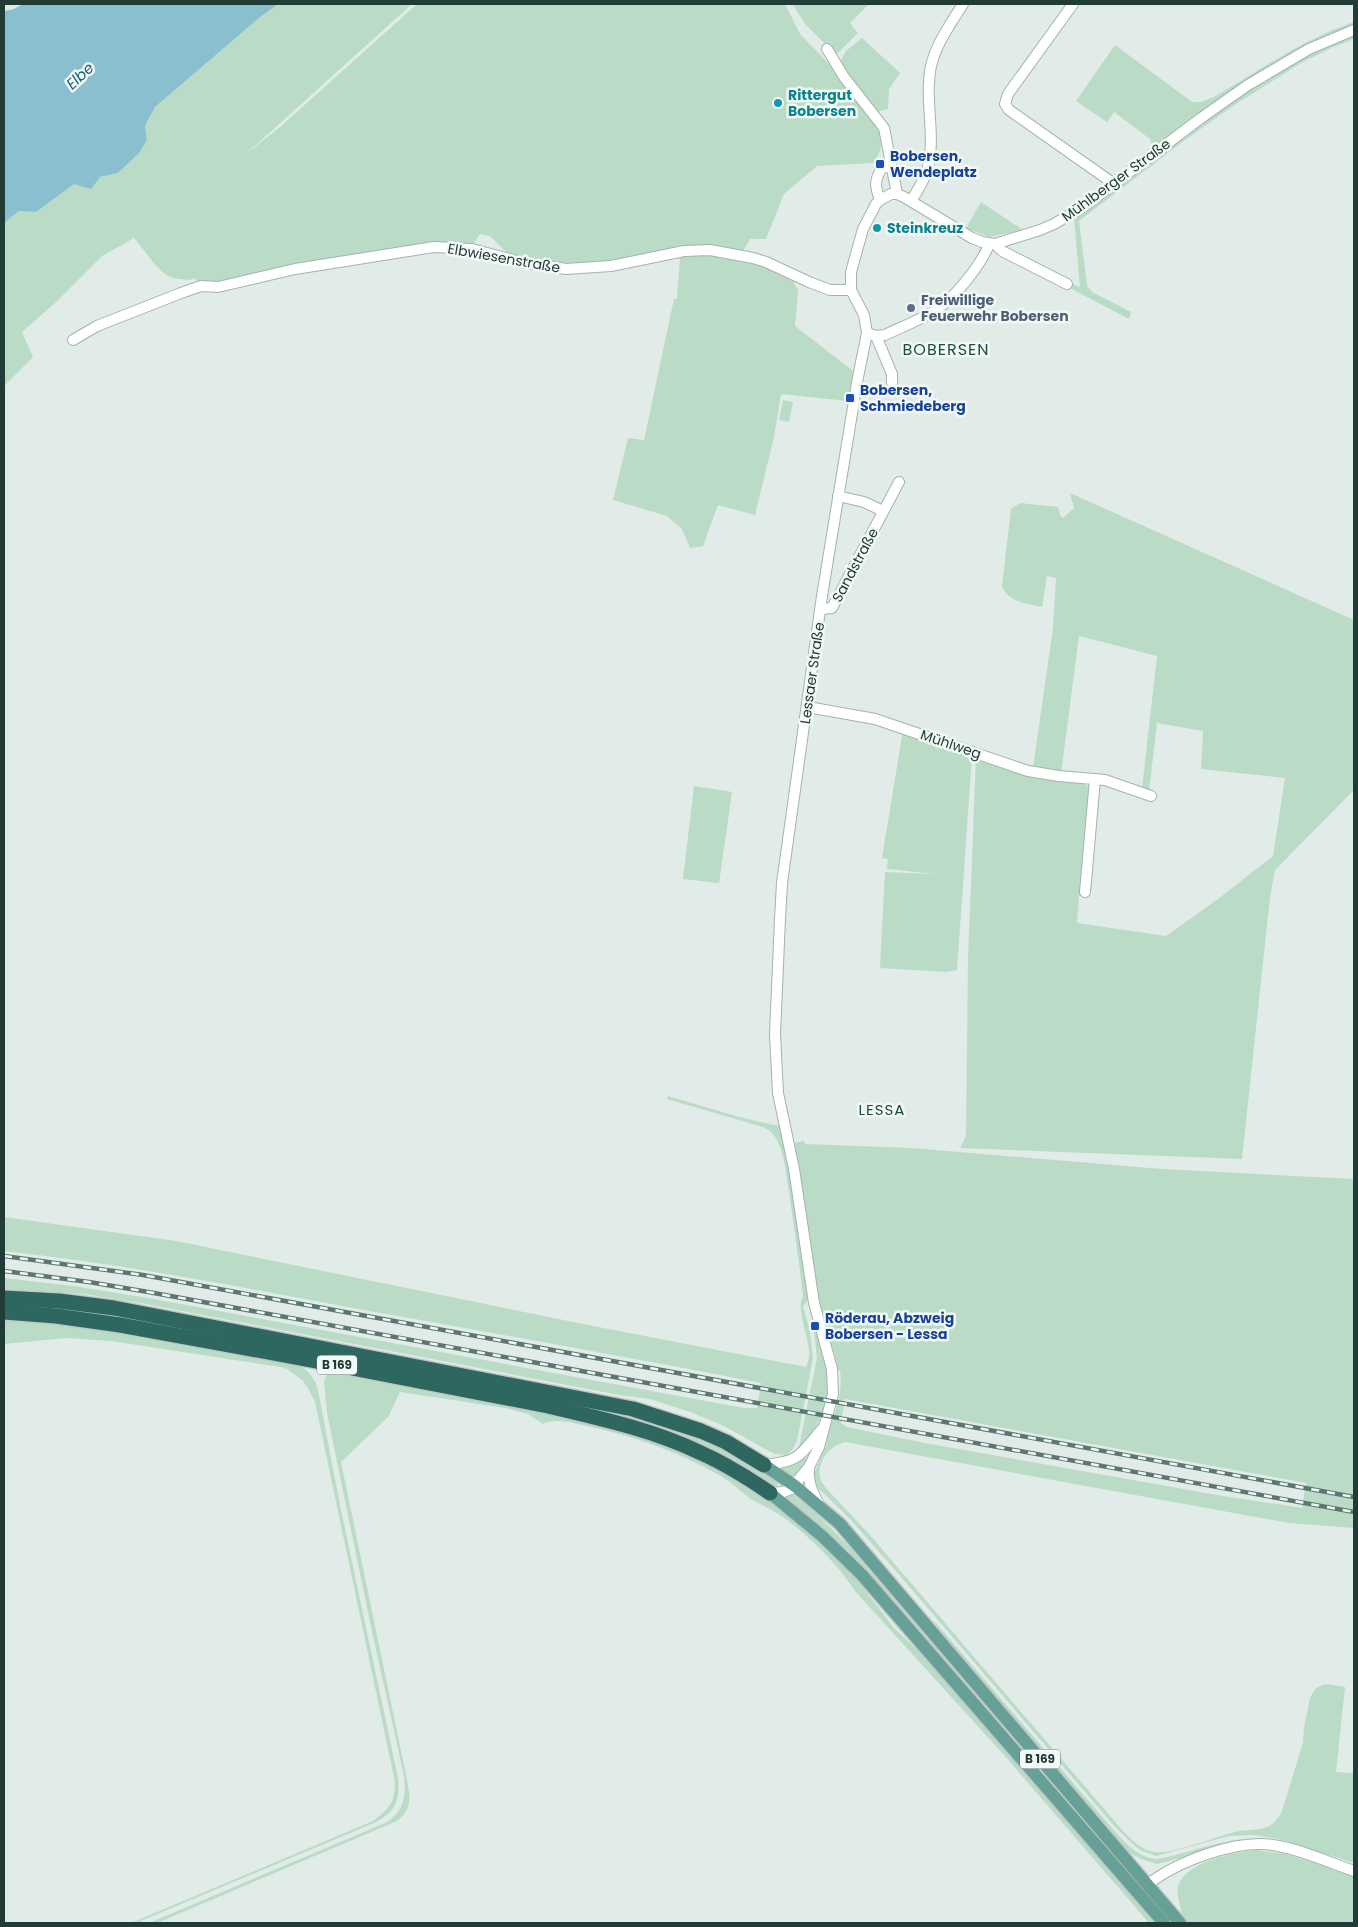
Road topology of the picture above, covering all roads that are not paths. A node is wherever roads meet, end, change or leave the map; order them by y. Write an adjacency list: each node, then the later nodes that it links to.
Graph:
1 (963, 4): 9 (street)
2 (1073, 4): 6 (street)
3 (1354, 30): 6 (street, Mühlberger Straße)
4 (827, 49): 5 (street)
5 (891, 166): 7 (street); 8 (street)
6 (1112, 185): 10 (street, Mühlberger Straße)
7 (894, 194): 8 (street); 9 (street)
8 (880, 200): 12 (street)
9 (911, 201): 10 (street)
10 (992, 244): 11 (street); 13 (street)
11 (1067, 284)
12 (851, 290): 13 (street, Lessaer Straße); 14 (street, Elbwiesenstraße)
13 (872, 335): 15 (street); 17 (street, Lessaer Straße)
14 (73, 340)
15 (892, 383)
16 (899, 482): 18 (street, Sandstraße)
17 (838, 496): 18 (street, Sandstraße); 19 (street, Lessaer Straße)
18 (883, 512): 19 (street, Sandstraße)
19 (821, 609): 20 (street, Lessaer Straße)
20 (808, 707): 21 (street, Mühlweg); 26 (street, Lessaer Straße)
21 (1095, 778): 22 (street, Mühlweg); 23 (street)
22 (1151, 796)
23 (1085, 892)
24 (4, 1298): 27 (highway, B 169)
25 (4, 1312): 30 (highway, B 169)
26 (824, 1426): 27 (street); 28 (street, Lessaer Straße)
27 (764, 1465): 29 (main road, B 169)
28 (809, 1467): 29 (street, Lessaer Straße); 31 (street)
29 (794, 1486): 30 (street); 31 (main road, B 169)
30 (770, 1493): 33 (main road, B 169)
31 (819, 1505): 34 (main road, B 169)
32 (1354, 1871): 34 (street)
33 (1125, 1878): 34 (main road); 35 (main road, B 169)
34 (1147, 1885): 36 (main road, B 169)
35 (1164, 1923)
36 (1180, 1923)

